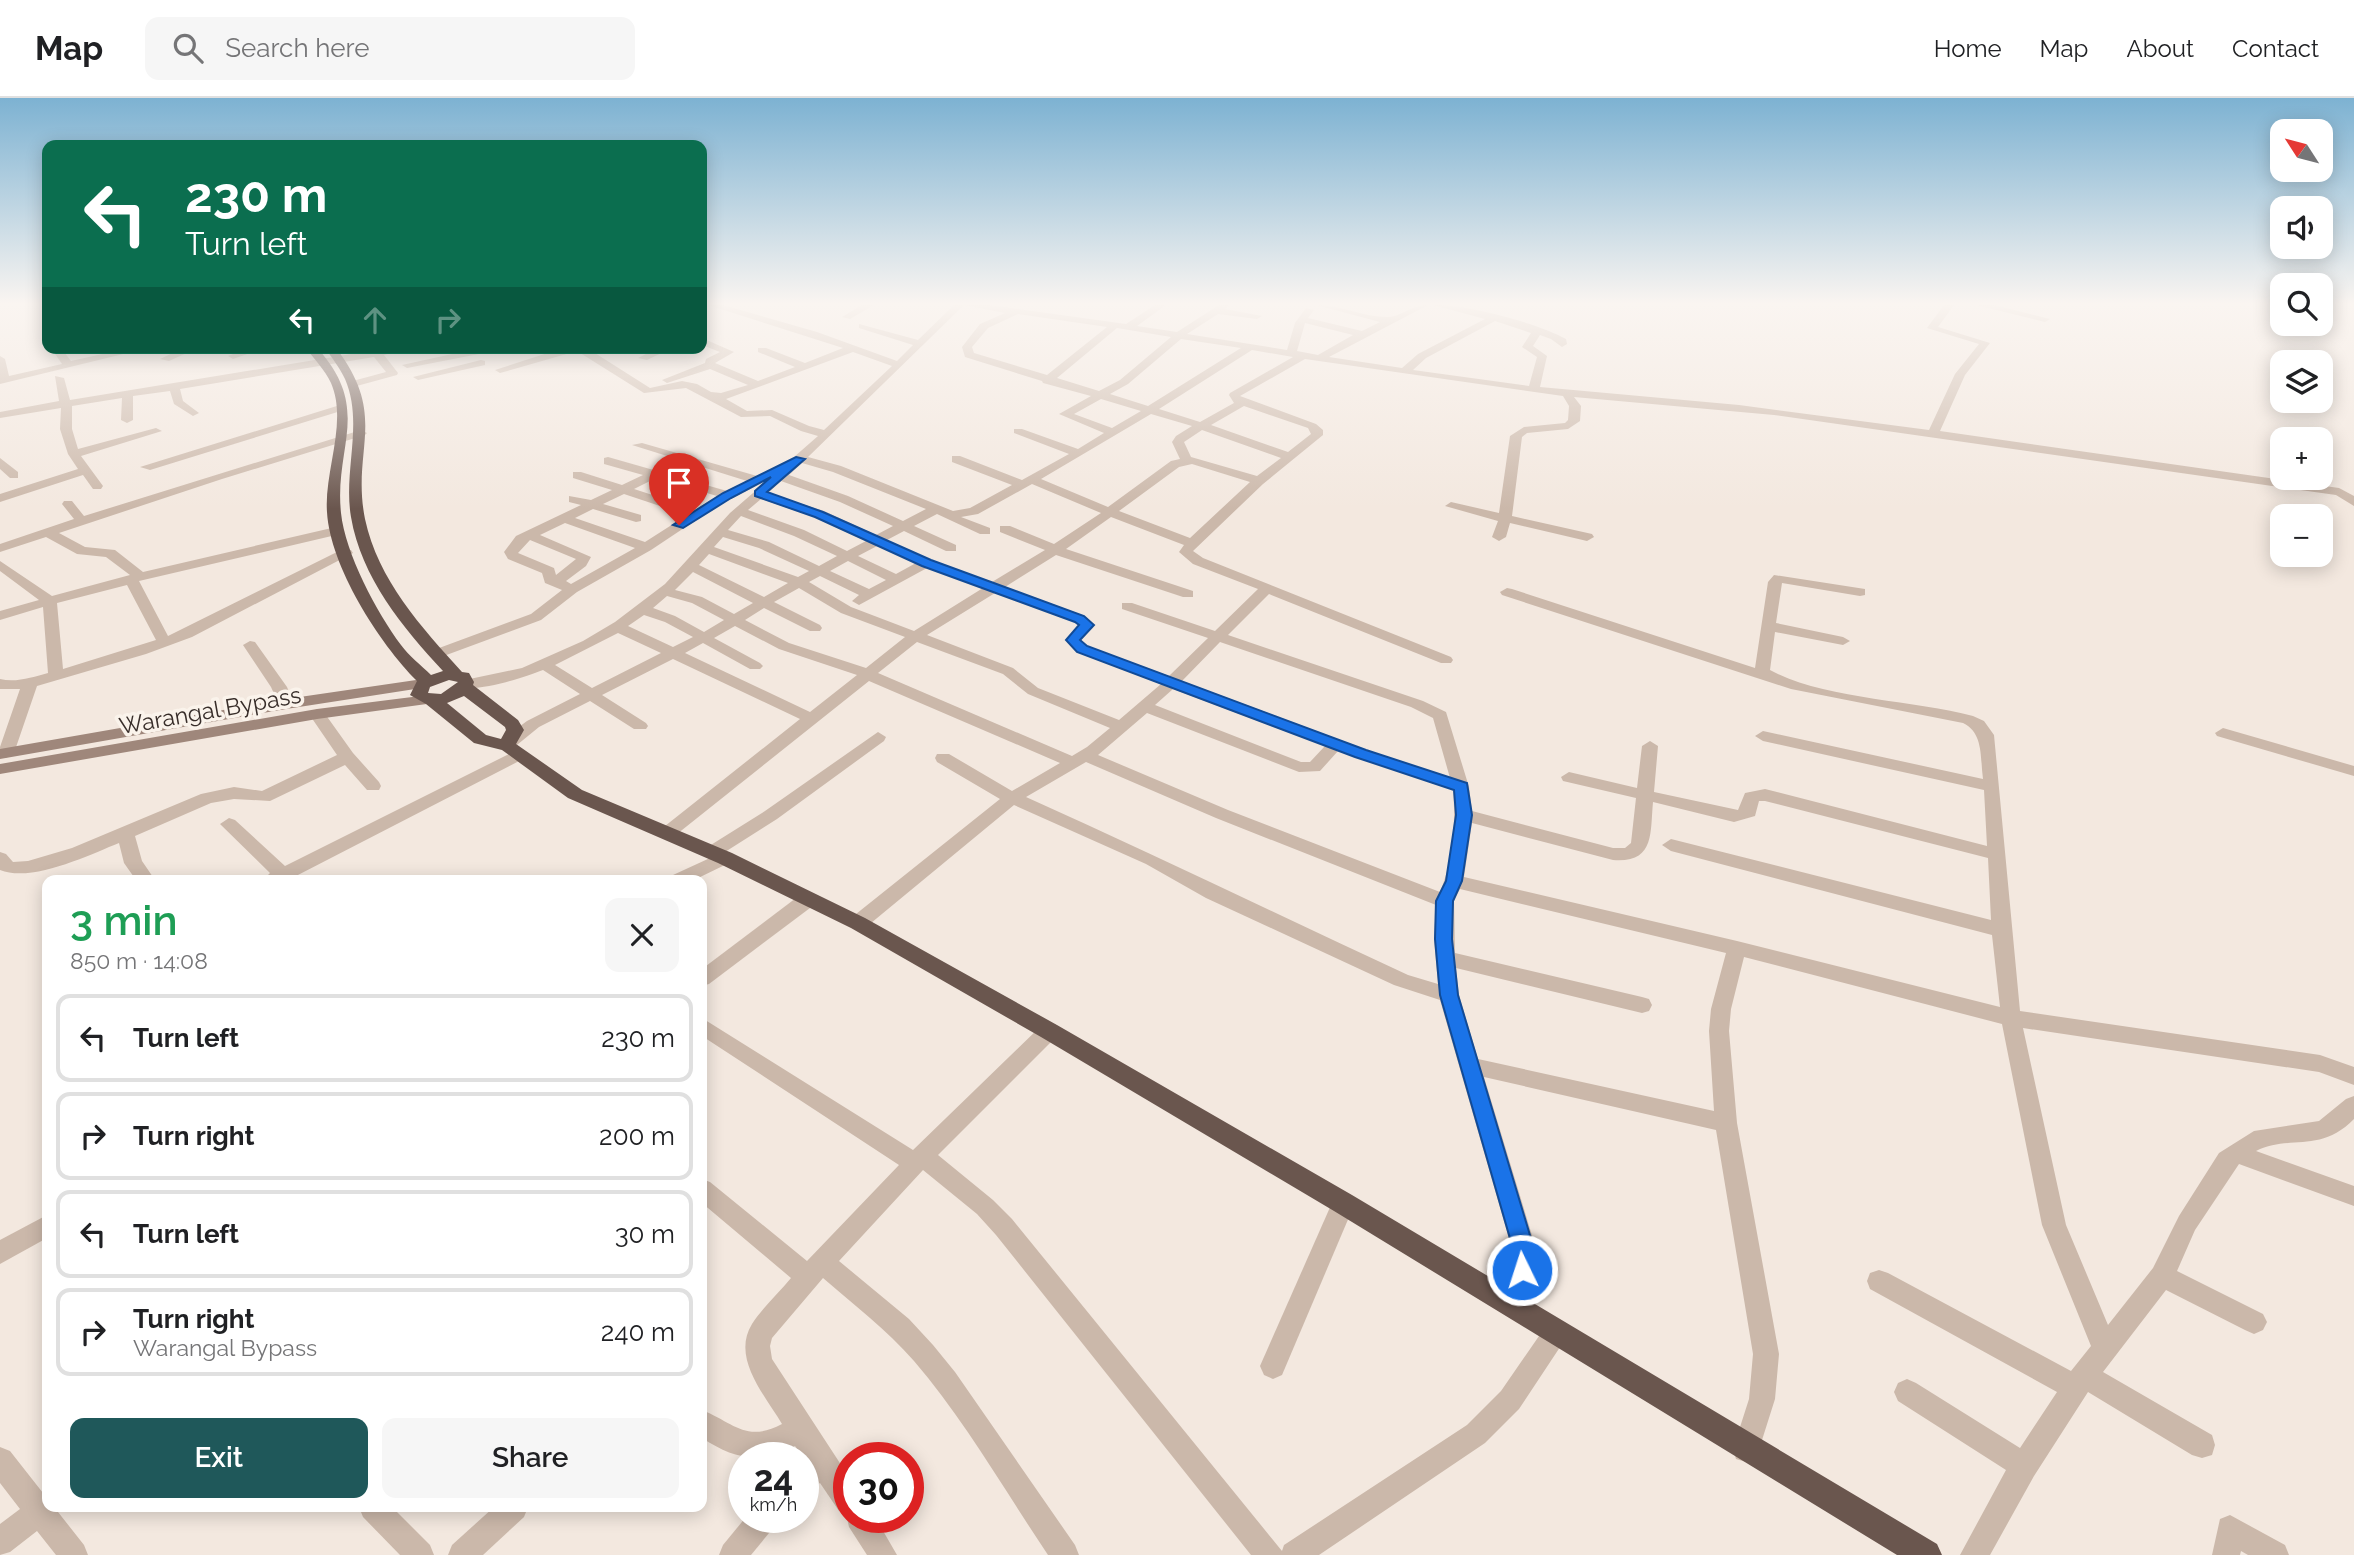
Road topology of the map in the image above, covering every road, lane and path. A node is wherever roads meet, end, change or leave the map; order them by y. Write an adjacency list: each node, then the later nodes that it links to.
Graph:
1 (59, 373): 25 (street)
2 (67, 373): 22 (street)
3 (263, 373): 27 (street)
4 (335, 373): 36 (highway)
5 (342, 373): 24 (highway)
6 (393, 373): 24 (street)
7 (422, 373): 21 (street)
8 (617, 373): 28 (street)
9 (688, 373): 28 (street)
10 (729, 373): 26 (street)
11 (788, 373): 26 (street)
12 (891, 373): 47 (street)
13 (1022, 373): 23 (street)
14 (1057, 373): 23 (street)
15 (1135, 373): 32 (street)
16 (1197, 373): 37 (street)
17 (1268, 373): 34 (street)
18 (1419, 373): 29 (street)
19 (1538, 373): 29 (street)
20 (1961, 373): 46 (street)
21 (415, 375)
22 (59, 378): 25 (street); 35 (street)
23 (1047, 381): 32 (street)
24 (353, 383): 44 (highway)
25 (1, 384)
26 (757, 385): 33 (street)
27 (174, 386): 31 (street); 38 (street)
28 (643, 389): 33 (street)
29 (1534, 389): 30 (street)
30 (1566, 392): 46 (street); 83 (street)
31 (128, 393): 35 (street); 40 (street)
32 (1099, 396): 37 (street); 45 (street)
33 (715, 397): 47 (street)
34 (1243, 402): 41 (street); 52 (street)
35 (64, 403): 39 (street); 51 (street)
36 (340, 408): 48 (highway); 58 (street)
37 (1150, 411): 41 (street); 45 (street)
38 (193, 413)
39 (0, 415)
40 (127, 420)
41 (1199, 425): 52 (street); 55 (street)
42 (156, 431): 51 (street)
43 (1018, 431): 50 (street)
44 (361, 433): 48 (street); 136 (highway)
45 (1114, 433): 50 (street)
46 (1933, 433): 72 (street)
47 (826, 434): 53 (street)
48 (341, 439): 84 (street); 87 (highway)
49 (638, 445): 67 (street)
50 (1078, 453): 64 (street)
51 (74, 454): 59 (street)
52 (1291, 457): 65 (street)
53 (800, 459): 63 (street); 67 (street); 77 (street)
54 (956, 459): 64 (street)
55 (1186, 460): 65 (street); 79 (street)
56 (608, 461): 62 (street)
57 (0, 462): 60 (street)
58 (146, 467)
59 (86, 470): 66 (street); 70 (street)
60 (14, 475)
61 (577, 475): 68 (street)
62 (653, 475): 68 (street); 69 (street)
63 (781, 476): 67 (street); 85 (street)
64 (1026, 481): 79 (street); 80 (street)
65 (1259, 481): 96 (street)
66 (97, 485)
67 (758, 487): 69 (street); 78 (street); 94 (street)
68 (623, 490): 73 (street); 75 (street)
69 (727, 495): 97 (street)
70 (0, 498)
71 (573, 499): 75 (street)
72 (2354, 502)
73 (667, 503)
74 (68, 504): 84 (street)
75 (592, 505): 81 (street); 82 (street)
76 (1451, 506): 83 (street)
77 (936, 509): 80 (street); 85 (street)
78 (740, 511): 90 (street); 102 (street)
79 (1111, 512): 96 (street); 100 (street)
80 (952, 515): 88 (street)
81 (564, 518): 91 (street); 97 (street)
82 (636, 518)
83 (1505, 518): 92 (street); 93 (street)
84 (81, 520): 89 (street)
85 (902, 526): 94 (street); 98 (street)
86 (1004, 529): 100 (street)
87 (336, 531): 101 (highway); 107 (street)
88 (985, 531)
89 (47, 532): 95 (street); 107 (street)
90 (723, 533): 99 (street); 106 (street)
91 (530, 535): 110 (street); 110 (street)
92 (1499, 537)
93 (1587, 537)
94 (877, 541): 102 (street); 103 (street)
95 (3, 543)
96 (1192, 543): 113 (street)
97 (646, 547): 112 (street)
98 (951, 548)
99 (706, 549): 105 (street); 109 (street)
100 (1056, 550): 111 (street); 117 (street)
101 (346, 553): 133 (street); 147 (highway)
102 (848, 557): 106 (street); 108 (street)
103 (926, 563): 108 (street); 111 (street)
104 (0, 565): 119 (street)
105 (691, 566): 114 (street); 120 (street)
106 (820, 572): 109 (street); 118 (street)
107 (135, 578): 119 (street); 133 (street)
108 (895, 579): 118 (street)
109 (799, 582): 120 (street); 123 (street)
110 (555, 583): 112 (street)
111 (997, 588): 129 (street); 145 (street)
112 (572, 589): 136 (street)
113 (1267, 589): 131 (street); 137 (street)
114 (664, 591): 122 (street); 125 (street)
115 (1507, 592): 142 (street)
116 (1860, 592): 127 (street)
117 (1188, 594)
118 (870, 595): 123 (street)
119 (50, 601): 124 (street); 140 (street)
120 (766, 604): 125 (street); 128 (street)
121 (1127, 606): 131 (street)
122 (642, 609): 126 (street); 130 (street)
123 (846, 610): 129 (street)
124 (0, 616)
125 (736, 620): 130 (street); 141 (street)
126 (616, 626): 135 (street); 138 (street)
127 (1767, 626): 132 (street); 142 (street)
128 (815, 628)
129 (917, 635): 141 (street); 154 (street)
130 (703, 638): 135 (street); 139 (street)
131 (1217, 638): 145 (street); 169 (street)
132 (1843, 641)
133 (165, 643): 140 (street)
134 (250, 645): 149 (street)
135 (669, 653): 148 (street); 152 (street)
136 (436, 654): 144 (highway)
137 (1446, 660)
138 (545, 665): 144 (street); 148 (street)
139 (754, 666)
140 (56, 675): 143 (street)
141 (869, 675): 152 (street); 164 (street)
142 (1767, 677): 168 (street)
143 (30, 682): 146 (street); 163 (street)
144 (462, 682): 147 (highway); 160 (highway)
145 (1172, 682): 150 (street); 158 (street)
146 (0, 684)
147 (428, 691): 149 (main road, Warangal Bypass); 151 (main road, Warangal Bypass); 160 (highway)
148 (591, 694): 153 (street); 160 (street)
149 (286, 704): 163 (main road, Warangal Bypass)
150 (1144, 706): 154 (street); 158 (street)
151 (317, 715): 161 (street); 163 (main road, Warangal Bypass)
152 (812, 719): 175 (street)
153 (640, 726)
154 (1120, 726): 164 (street)
155 (2222, 733): 165 (street)
156 (1763, 736): 168 (street)
157 (878, 737): 178 (street)
158 (1336, 744): 169 (street)
159 (1650, 746): 170 (street)
160 (512, 749): 175 (highway); 182 (street)
161 (347, 757): 167 (street); 174 (street)
162 (943, 758): 171 (street)
163 (2, 759)
164 (1079, 759): 171 (street); 186 (street)
165 (2354, 771)
166 (1569, 777): 170 (street)
167 (373, 786)
168 (1992, 786): 177 (street)
169 (1461, 787): 172 (street)
170 (1645, 794): 172 (street); 177 (street)
171 (1012, 799): 187 (street); 192 (street)
172 (1464, 815): 184 (street)
173 (229, 824): 181 (street)
174 (125, 832): 179 (street); 180 (street)
175 (666, 834): 178 (highway)
176 (1671, 845): 188 (street)
177 (1995, 854): 188 (street)
178 (718, 855): 183 (street); 185 (highway)
179 (0, 858)
180 (143, 875)
181 (278, 875)
182 (286, 875)
183 (687, 875)
184 (1454, 881): 186 (street); 189 (street)
185 (807, 900): 187 (highway); 191 (street)
186 (1445, 901): 190 (street)
187 (858, 923): 196 (highway)
188 (2001, 930): 194 (street)
189 (1737, 948): 194 (street); 200 (street)
190 (1445, 958): 192 (street); 193 (street)
191 (707, 975)
192 (1449, 995): 197 (street)
193 (1642, 1005)
194 (2011, 1018): 198 (street); 214 (street)
195 (707, 1029): 202 (street)
196 (1049, 1031): 202 (street); 205 (highway)
197 (1469, 1065): 200 (street); 211 (street)
198 (2354, 1076)
199 (2354, 1105): 201 (street)
200 (1726, 1123): 222 (street)
201 (2235, 1153): 204 (street); 209 (street)
202 (919, 1159): 208 (street); 241 (street)
203 (707, 1193): 208 (street)
204 (2354, 1196)
205 (1343, 1203): 211 (highway); 215 (street)
206 (42, 1229): 207 (street)
207 (0, 1253)
208 (816, 1269): 219 (street); 240 (street)
209 (2161, 1276): 212 (street); 214 (street)
210 (1879, 1281): 216 (street)
211 (1508, 1303): 213 (highway)
212 (2254, 1322)
213 (1557, 1332): 222 (highway); 242 (street)
214 (2105, 1348): 216 (street)
215 (1273, 1366)
216 (2080, 1382): 221 (street); 224 (street)
217 (1907, 1392): 224 (street)
218 (707, 1426): 219 (street)
219 (800, 1429): 220 (street)
220 (804, 1442)
221 (2202, 1445)
222 (1746, 1449): 243 (highway)
223 (0, 1461): 227 (street)
224 (2024, 1466): 244 (street)
225 (819, 1475): 226 (street)
226 (833, 1487)
227 (42, 1507)
228 (42, 1509): 234 (street)
229 (46, 1512): 235 (street)
230 (378, 1512): 236 (street)
231 (509, 1512): 237 (street)
232 (751, 1533): 238 (street)
233 (869, 1533): 239 (street)
234 (0, 1542)
235 (74, 1555)
236 (420, 1555)
237 (462, 1555)
238 (733, 1555)
239 (883, 1555)
240 (1065, 1555)
241 (1269, 1555)
242 (1294, 1555)
243 (1926, 1555)
244 (1974, 1555)
245 (2226, 1555): 246 (street)
246 (2275, 1555)

